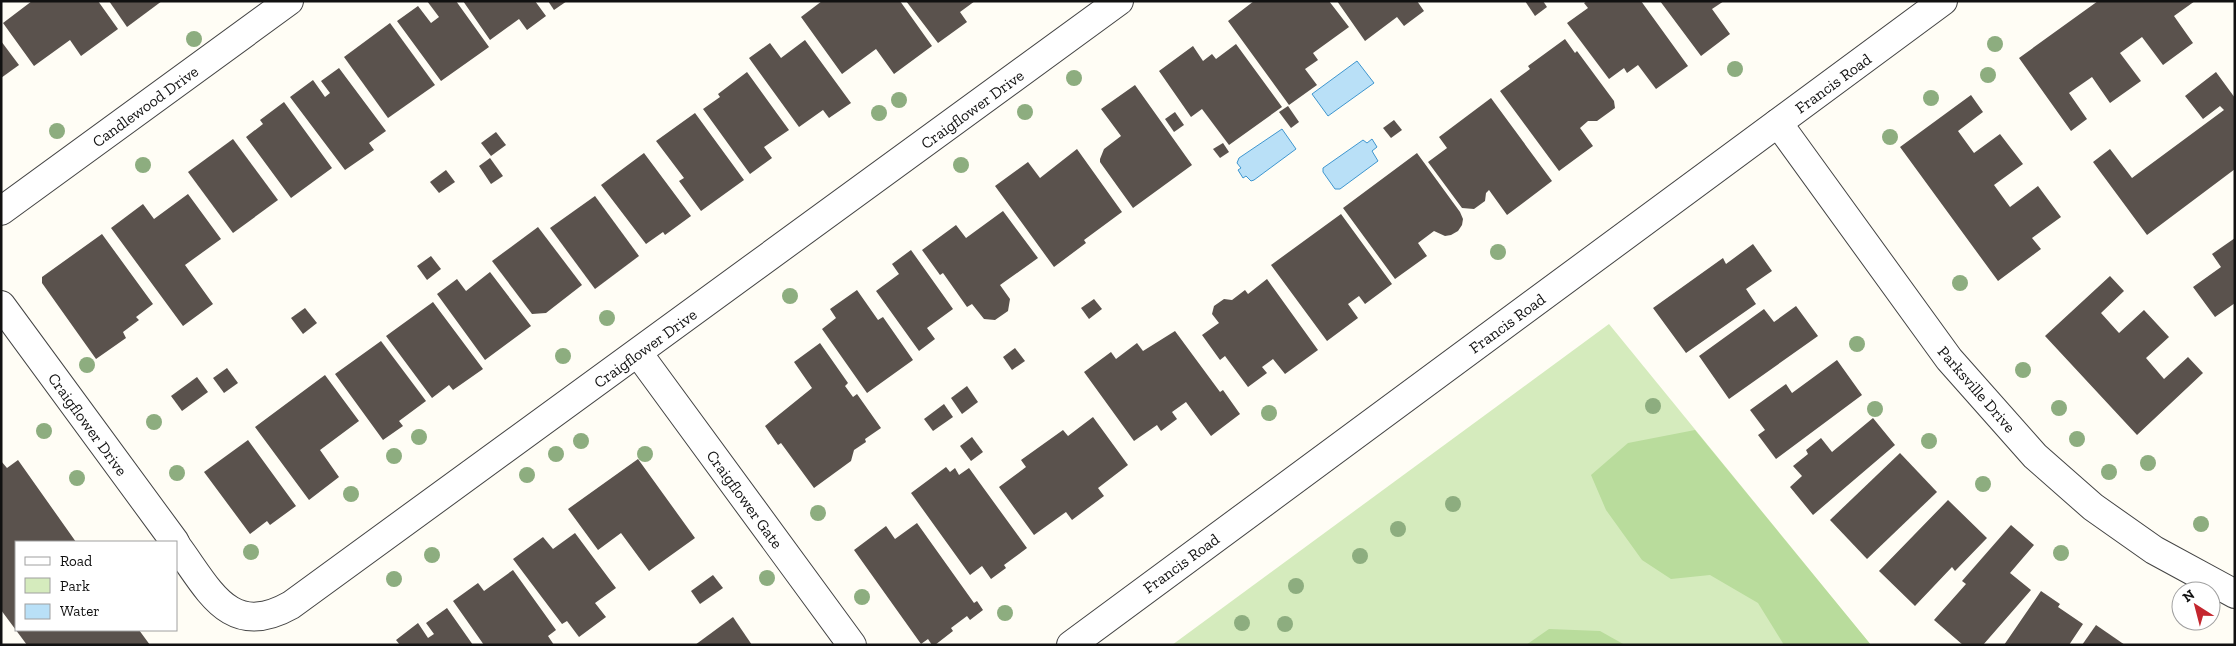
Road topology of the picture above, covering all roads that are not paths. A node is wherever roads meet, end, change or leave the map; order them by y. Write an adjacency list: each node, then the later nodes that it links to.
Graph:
1 (289, 1): 5 (street, Candlewood Drive)
2 (1119, 1): 7 (street, Craigflower Drive)
3 (1943, 1): 4 (street, Francis Road)
4 (1778, 123): 10 (street, Parksville Drive); 12 (street, Francis Road)
5 (1, 211)
6 (1, 305): 8 (street, Craigflower Drive)
7 (638, 353): 9 (street, Craigflower Drive); 11 (street, Craigflower Gate)
8 (174, 541)
9 (178, 547)
10 (2235, 594)
11 (852, 645)
12 (1071, 645)

